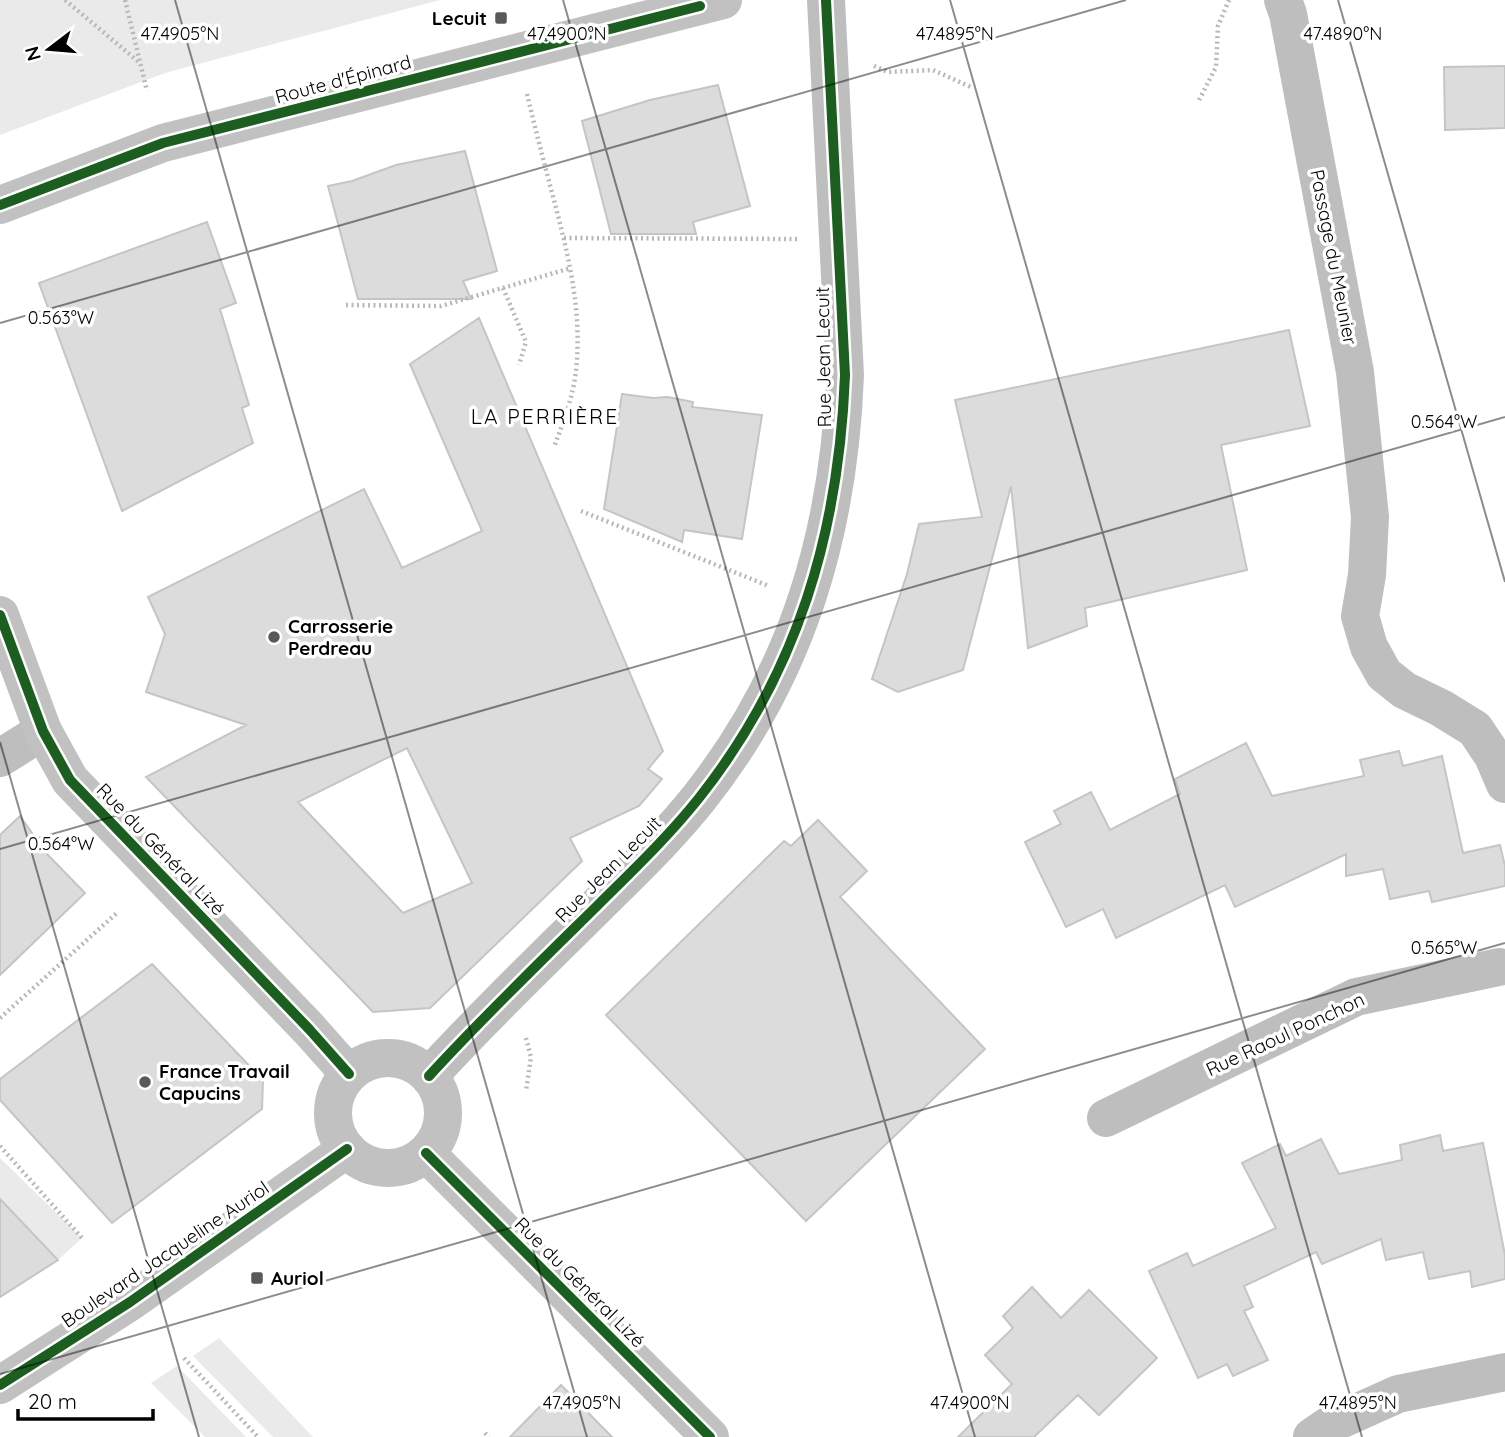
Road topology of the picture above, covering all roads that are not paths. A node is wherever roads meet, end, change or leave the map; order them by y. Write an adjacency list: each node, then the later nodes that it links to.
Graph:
1 (723, 0): 4 (main road, Route d'Épinard)
2 (825, 0): 11 (street, Rue Jean Lecuit)
3 (1283, 0): 8 (street, Passage du Meunier)
4 (0, 205)
5 (0, 615): 6 (main road, Rue du Général Lizé)
6 (43, 730): 7 (street); 10 (main road, Rue du Général Lizé)
7 (0, 758)
8 (1505, 784)
9 (1503, 969): 12 (street, Rue Raoul Ponchon)
10 (349, 1074): 11 (main road); 13 (main road)
11 (429, 1076): 14 (main road)
12 (1106, 1118)
13 (347, 1149): 14 (main road); 16 (main road, Boulevard Jacqueline Auriol)
14 (426, 1153): 17 (main road, Rue du Général Lizé)
15 (1505, 1372): 18 (street)
16 (0, 1385)
17 (710, 1437)
18 (1312, 1437)

